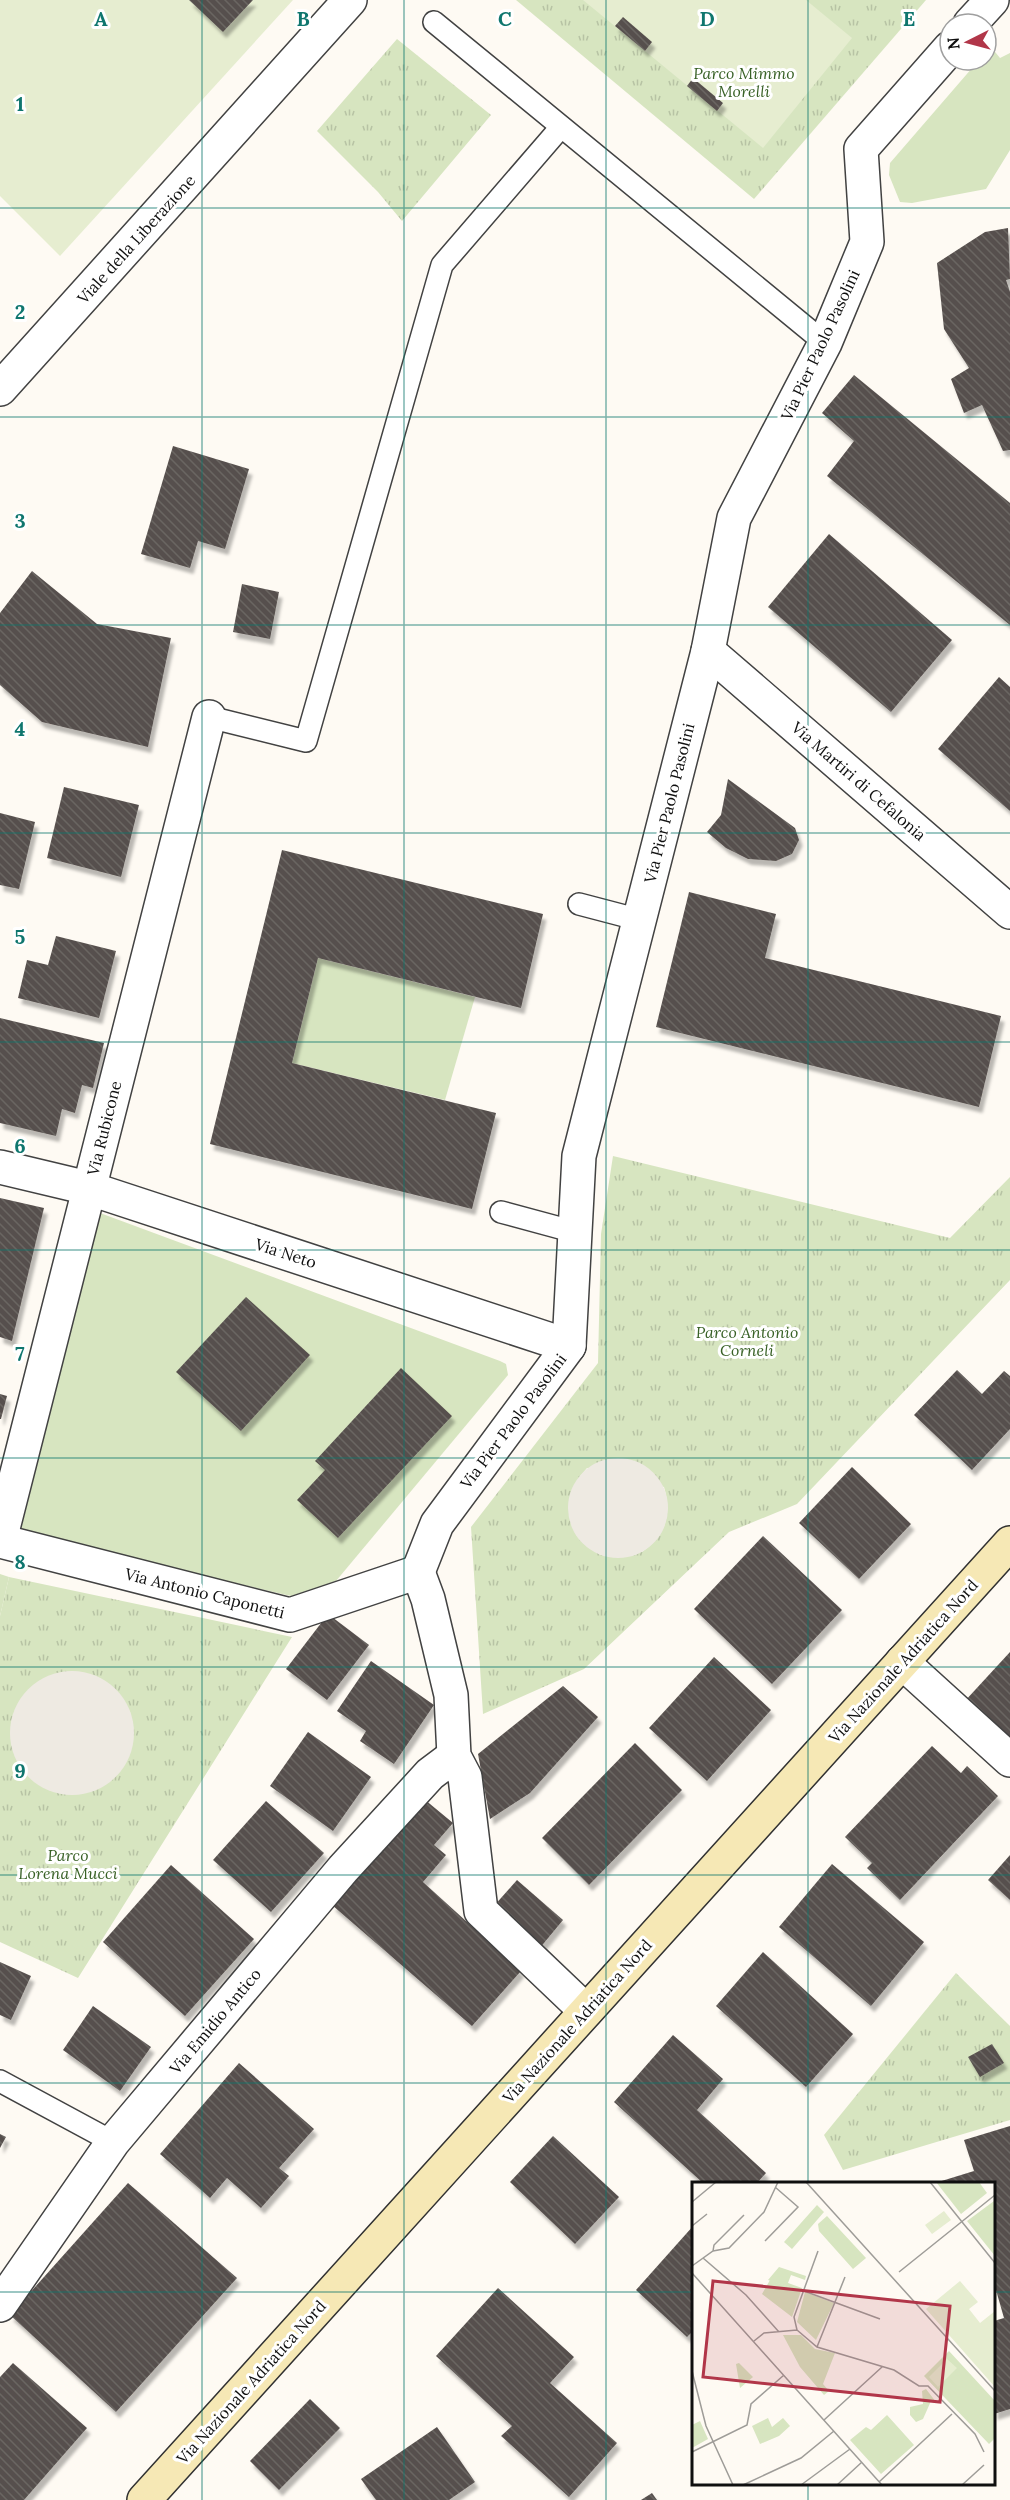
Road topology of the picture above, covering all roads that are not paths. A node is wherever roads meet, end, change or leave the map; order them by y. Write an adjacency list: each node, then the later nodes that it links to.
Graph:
1 (350, 0): 8 (street, Viale della Liberazione)
2 (992, 0): 3 (street)
3 (981, 12)
4 (434, 22): 6 (lane)
5 (938, 62): 7 (street, Via Pier Paolo Pasolini)
6 (561, 127): 7 (lane); 10 (lane)
7 (825, 343): 9 (street, Via Pier Paolo Pasolini)
8 (0, 389)
9 (708, 651): 12 (street, Via Martiri di Cefalonia); 13 (street, Via Pier Paolo Pasolini)
10 (209, 717): 15 (street, Via Rubicone)
11 (579, 904): 13 (lane)
12 (1010, 912)
13 (640, 920): 17 (street, Via Pier Paolo Pasolini)
14 (0, 1167): 15 (street, Via Neto)
15 (88, 1188): 18 (street, Via Neto); 19 (street, Via Rubicone)
16 (501, 1212): 17 (lane)
17 (575, 1232): 18 (street, Via Pier Paolo Pasolini)
18 (569, 1346): 21 (street, Via Pier Paolo Pasolini)
19 (0, 1540): 21 (street, Via Antonio Caponetti)
20 (1010, 1543): 22 (main road, Via Nazionale Adriatica Nord)
21 (418, 1572): 23 (street)
22 (902, 1662): 24 (street); 25 (main road, Via Nazionale Adriatica Nord)
23 (454, 1756): 25 (street); 27 (street, Via Emidio Antico)
24 (1010, 1760)
25 (586, 2011): 29 (main road, Via Nazionale Adriatica Nord)
26 (0, 2081): 27 (lane)
27 (113, 2142): 28 (street, Via Emidio Antico)
28 (0, 2305)
29 (144, 2500)

